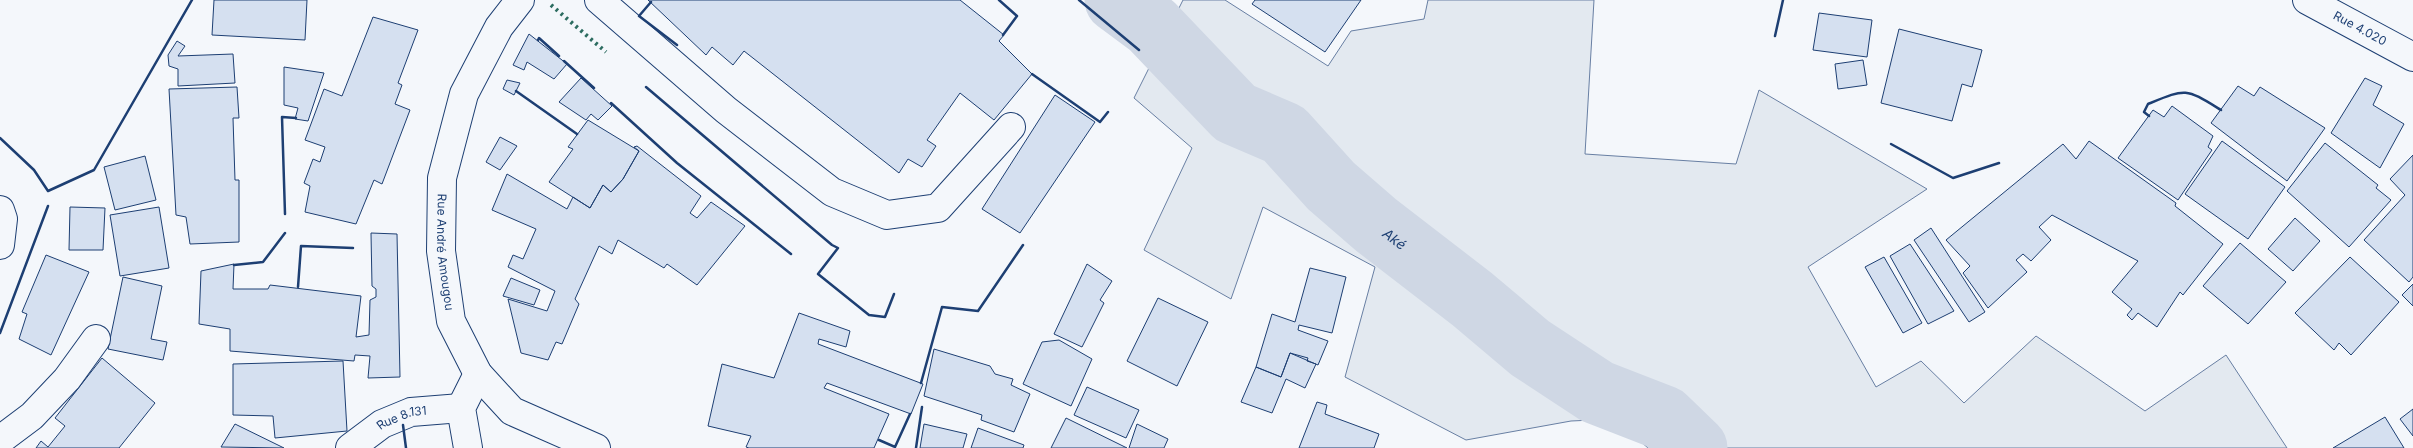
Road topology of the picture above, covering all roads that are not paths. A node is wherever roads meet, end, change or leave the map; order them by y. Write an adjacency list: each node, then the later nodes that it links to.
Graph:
1 (520, 0): 9 (main road, Rue André Amougou)
2 (600, 0): 5 (main road)
3 (2307, 0): 4 (main road, Rue 4.020)
4 (2413, 57)
5 (1011, 127)
6 (0, 210): 7 (main road)
7 (0, 245)
8 (96, 339): 11 (main road)
9 (478, 374): 10 (main road); 14 (main road, Rue André Amougou)
10 (461, 408): 12 (main road, Rue 8.131); 13 (main road)
11 (0, 440)
12 (350, 448)
13 (468, 448)
14 (596, 448)

